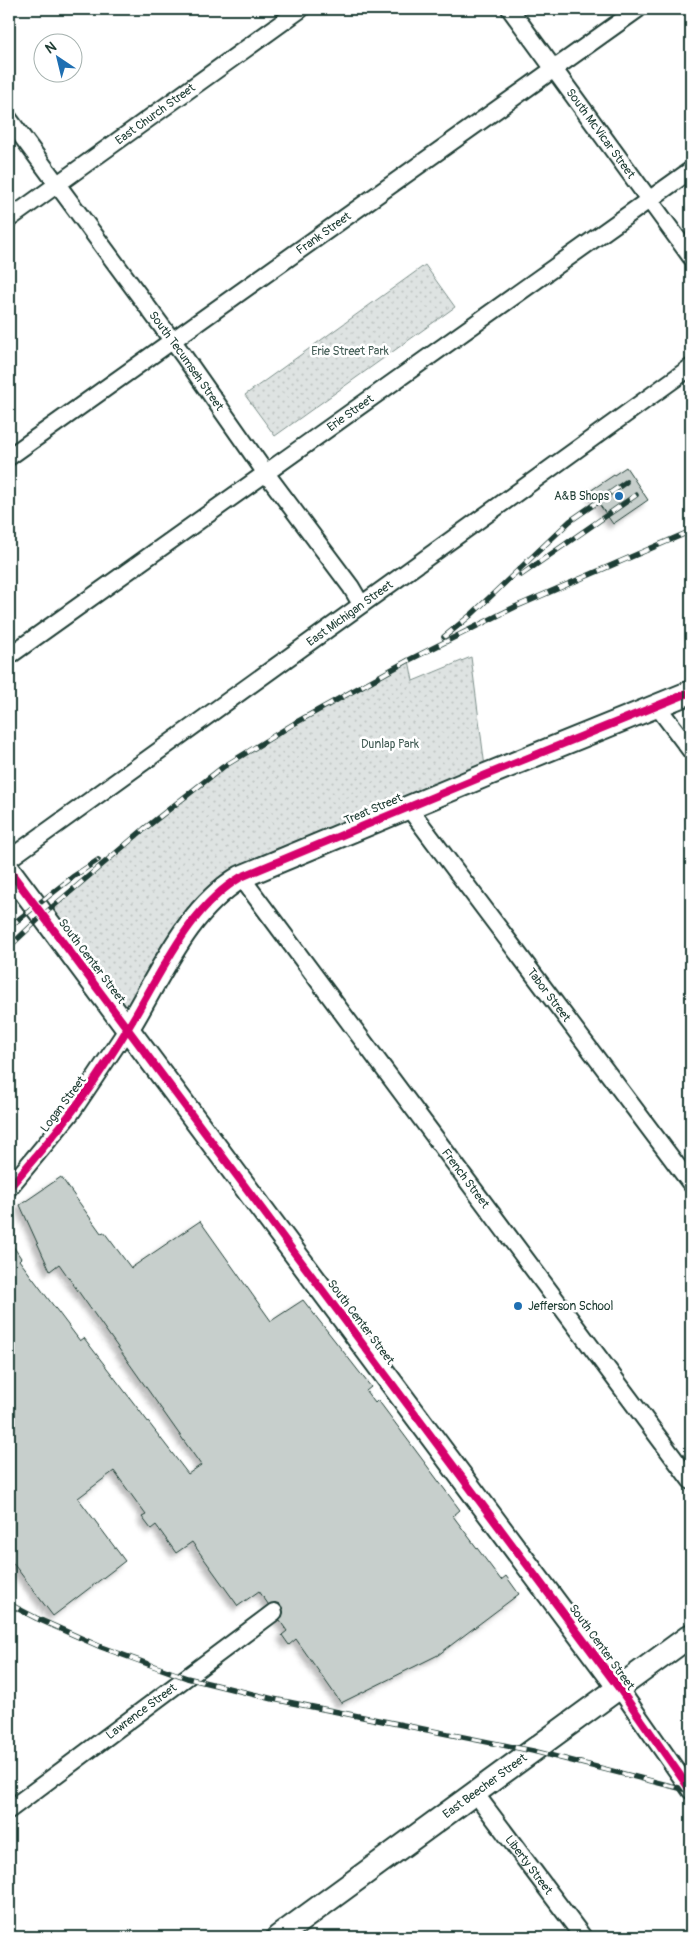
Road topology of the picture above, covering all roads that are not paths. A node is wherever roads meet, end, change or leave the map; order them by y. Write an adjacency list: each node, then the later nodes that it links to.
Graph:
1 (300, 9): 7 (street, East Church Street)
2 (510, 9): 4 (street, South McVicar Street)
3 (638, 9): 4 (street, Frank Street)
4 (554, 69): 8 (street, South McVicar Street); 11 (street, Frank Street)
5 (9, 119): 7 (street, South Tecumseh Street)
6 (691, 170): 8 (street, Erie Street)
7 (56, 185): 9 (street, East Church Street); 11 (street, South Tecumseh Street)
8 (650, 200): 10 (street, South McVicar Street); 14 (street, Erie Street)
9 (9, 219)
10 (691, 256)
11 (172, 341): 13 (street, Frank Street); 14 (street, South Tecumseh Street)
12 (691, 367): 15 (street, East Michigan Street)
13 (9, 457)
14 (265, 472): 15 (street, South Tecumseh Street); 16 (street, Erie Street)
15 (361, 604): 21 (street, East Michigan Street)
16 (9, 656)
17 (691, 692): 18 (street, Treat Street)
18 (657, 706): 19 (street); 20 (street, Treat Street)
19 (691, 751)
20 (408, 807): 23 (street, Treat Street); 25 (street, Tabor Street)
21 (9, 859)
22 (9, 870): 24 (street, South Center Street)
23 (241, 877): 24 (street, Treat Street); 27 (street, French Street)
24 (128, 1028): 26 (street, Logan Street); 30 (street, South Center Street)
25 (691, 1184)
26 (9, 1188)
27 (691, 1482)
28 (274, 1612): 33 (street, Lawrence Street)
29 (691, 1635): 30 (street, East Beecher Street)
30 (619, 1688): 31 (street, South Center Street); 32 (street, East Beecher Street)
31 (691, 1791)
32 (475, 1793): 34 (street, East Beecher Street); 35 (street, Liberty Street)
33 (9, 1810)
34 (278, 1937)
35 (583, 1937)

